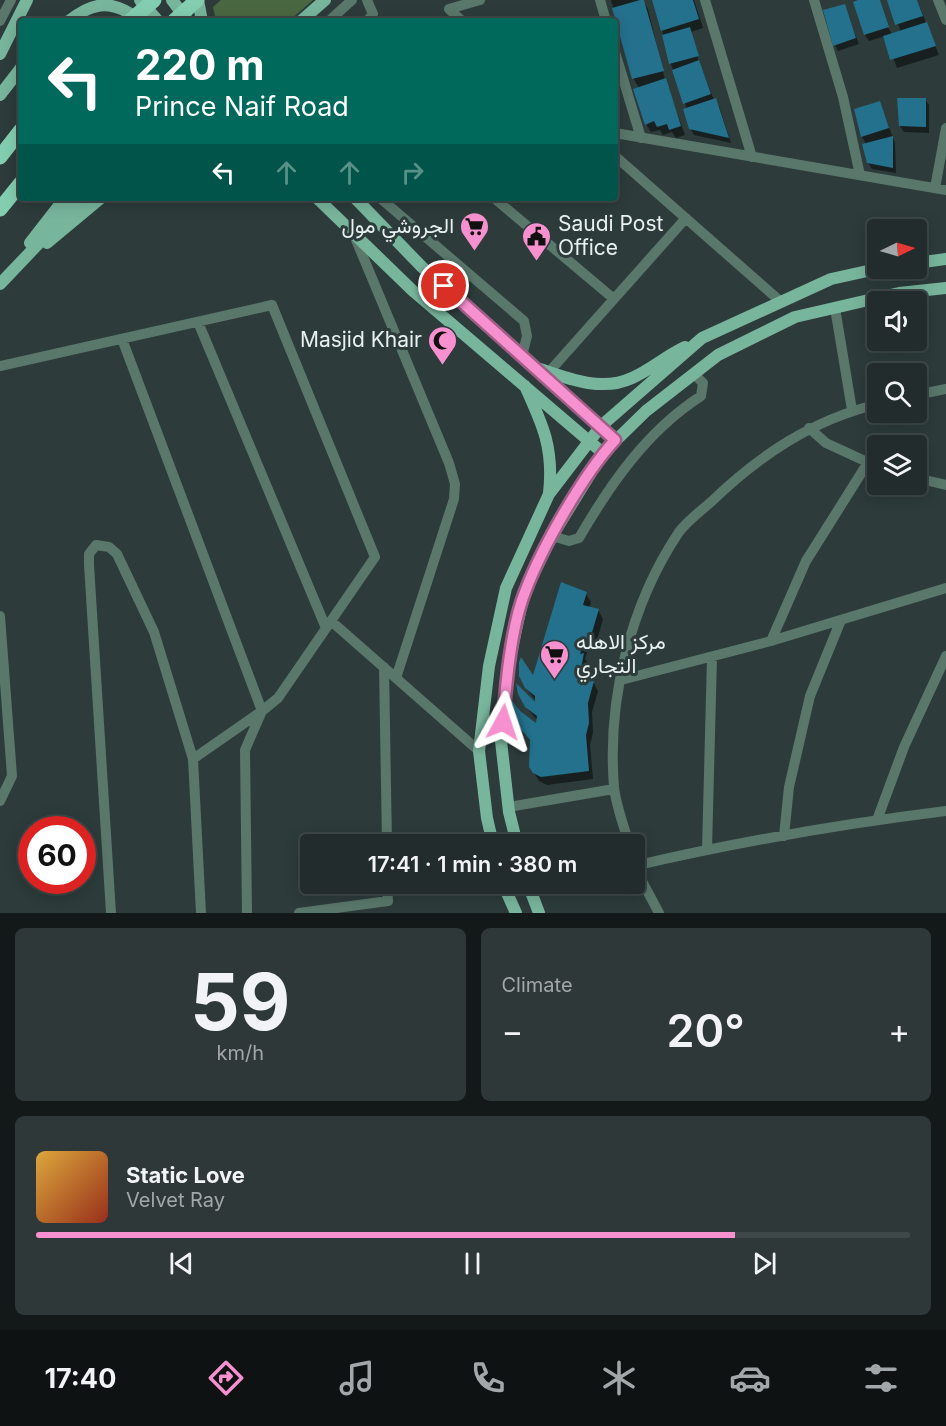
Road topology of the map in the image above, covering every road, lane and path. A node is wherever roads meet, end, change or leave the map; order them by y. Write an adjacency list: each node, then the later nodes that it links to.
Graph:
1 (11, 0): 27 (street)
2 (27, 0): 28 (main road)
3 (172, 0): 19 (main road)
4 (197, 0): 18 (highway, bridge); 20 (main road)
5 (325, 0): 21 (main road)
6 (352, 0): 22 (street)
7 (367, 0): 23 (street)
8 (480, 0): 24 (street)
9 (600, 0): 25 (street)
10 (705, 0): 37 (street)
11 (826, 0): 13 (street)
12 (938, 0): 26 (street)
13 (814, 2): 39 (street)
14 (145, 7): 15 (main road); 16 (highway, bridge); 17 (main road)
15 (72, 18)
16 (133, 18)
17 (155, 18)
18 (177, 18)
19 (186, 18)
20 (201, 18)
21 (304, 18)
22 (332, 18)
23 (370, 18)
24 (459, 18)
25 (605, 18)
26 (946, 20)
27 (0, 21)
28 (0, 54)
29 (618, 62): 35 (street)
30 (18, 72): 31 (main road)
31 (0, 95)
32 (946, 128): 41 (street)
33 (618, 134): 35 (street)
34 (17, 135): 36 (highway)
35 (640, 138): 37 (street)
36 (0, 157)
37 (752, 157): 39 (street)
38 (618, 159): 50 (street)
39 (860, 175): 41 (street)
40 (18, 187): 49 (highway)
41 (940, 189)
42 (63, 201): 56 (main road)
43 (79, 201): 54 (main road)
44 (97, 201): 54 (main road)
45 (320, 201): 51 (main road)
46 (358, 201): 64 (main road)
47 (384, 201): 64 (street)
48 (498, 201): 58 (street)
49 (0, 210)
50 (686, 218): 58 (street); 59 (street)
51 (354, 234): 69 (main road); 93 (street)
52 (946, 259): 53 (main road)
53 (927, 262)
54 (19, 264): 56 (main road)
55 (867, 271): 59 (main road)
56 (0, 283)
57 (946, 288): 60 (main road)
58 (614, 299): 67 (street)
59 (780, 301): 62 (main road)
60 (835, 308): 68 (main road); 73 (street)
61 (198, 322): 63 (street); 88 (street); 88 (street)
62 (702, 338): 67 (main road); 74 (main road)
63 (122, 339): 65 (street); 95 (street)
64 (522, 356): 66 (main road)
65 (0, 366)
66 (533, 366): 67 (main road); 74 (main road)
67 (549, 372)
68 (694, 374): 77 (main road); 84 (street)
69 (524, 382): 76 (main road); 83 (main road)
70 (946, 389): 71 (street)
71 (927, 393)
72 (867, 407): 73 (street)
73 (852, 410): 75 (street)
74 (601, 426): 76 (main road); 77 (main road)
75 (809, 428): 79 (street); 94 (street)
76 (589, 440): 78 (main road); 83 (main road)
77 (615, 440): 78 (main road)
78 (603, 453): 84 (main road)
79 (867, 464)
80 (867, 473): 89 (street)
81 (927, 481): 82 (street)
82 (946, 485)
83 (549, 494): 96 (main road)
84 (552, 536): 100 (main road)
85 (946, 588): 87 (street)
86 (0, 616): 99 (street)
87 (841, 620): 89 (street); 107 (street)
88 (329, 625): 92 (street); 95 (street)
89 (771, 641): 91 (street)
90 (946, 656): 102 (street)
91 (712, 658): 94 (street); 108 (street)
92 (384, 667): 93 (street); 103 (street)
93 (396, 678): 96 (street)
94 (621, 680): 98 (street)
95 (262, 711): 97 (street); 116 (street)
96 (479, 751): 104 (main road)
97 (193, 759): 114 (street); 115 (street)
98 (614, 789): 100 (street); 106 (street)
99 (0, 801)
100 (508, 807): 105 (main road)
101 (946, 812): 102 (street)
102 (877, 820): 107 (street)
103 (387, 834)
104 (491, 834)
105 (515, 834)
106 (626, 834)
107 (784, 836): 108 (street)
108 (707, 849): 109 (street)
109 (645, 863)
110 (645, 887): 120 (street)
111 (388, 894): 117 (street)
112 (507, 894): 118 (main road)
113 (532, 894): 119 (main road)
114 (111, 913)
115 (201, 913)
116 (247, 913)
117 (299, 913)
118 (516, 913)
119 (539, 913)
120 (659, 913)

